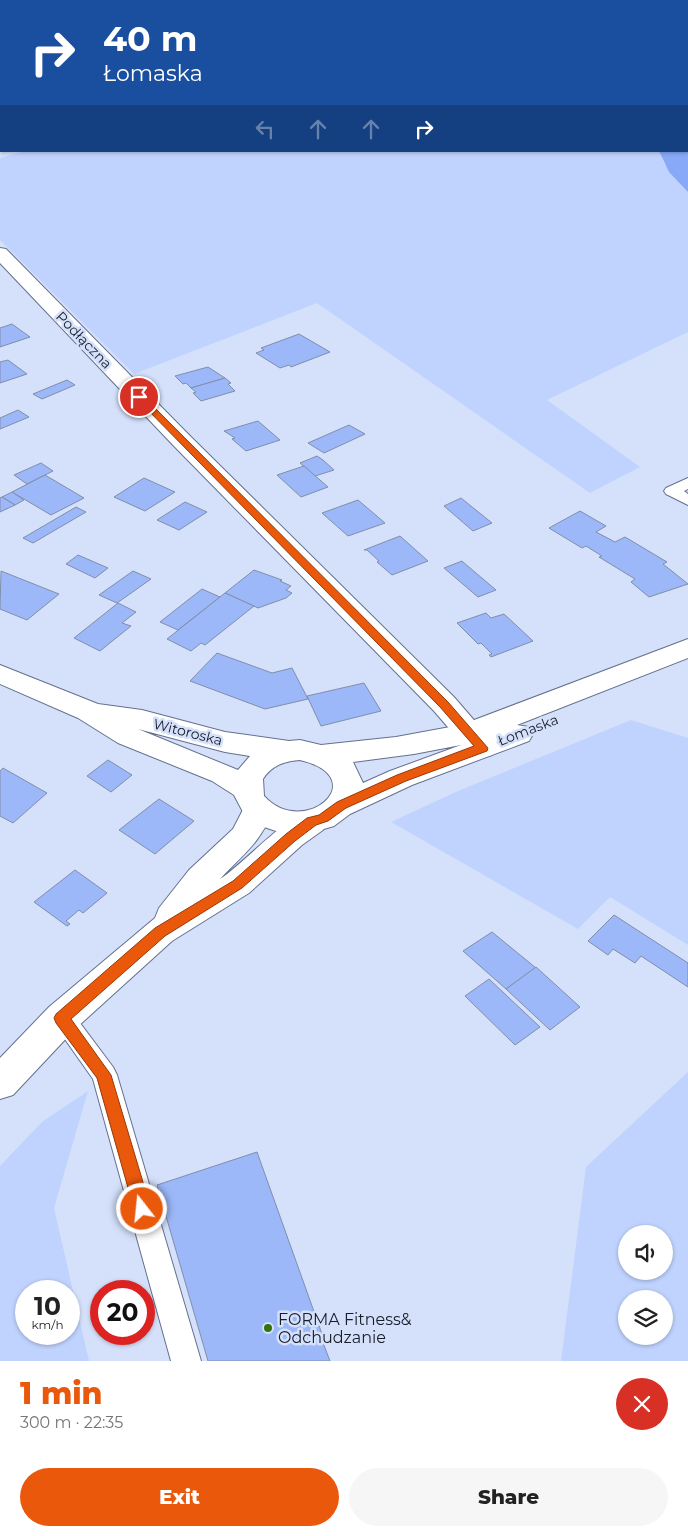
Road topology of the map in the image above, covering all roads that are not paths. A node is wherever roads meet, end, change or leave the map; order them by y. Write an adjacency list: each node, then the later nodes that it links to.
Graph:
1 (0, 253): 8 (street, Podłączna)
2 (688, 483): 3 (lane)
3 (688, 500)
4 (688, 648): 8 (street, Łomaska)
5 (688, 668): 8 (street, Łomaska)
6 (0, 674): 7 (street, Witoroska)
7 (88, 711): 9 (street, Witoroska); 11 (street, Witoroska)
8 (475, 740): 10 (street, Witoroska); 12 (street, Łomaska)
9 (288, 751): 10 (street, Witoroska); 11 (street, Witoroska)
10 (324, 754): 12 (street)
11 (252, 800): 13 (street, Witoroska); 14 (street)
12 (342, 805): 13 (street, Witoroska)
13 (312, 822): 14 (street)
14 (160, 932): 15 (street)
15 (62, 1018): 16 (street); 17 (lane)
16 (0, 1083)
17 (186, 1361)

